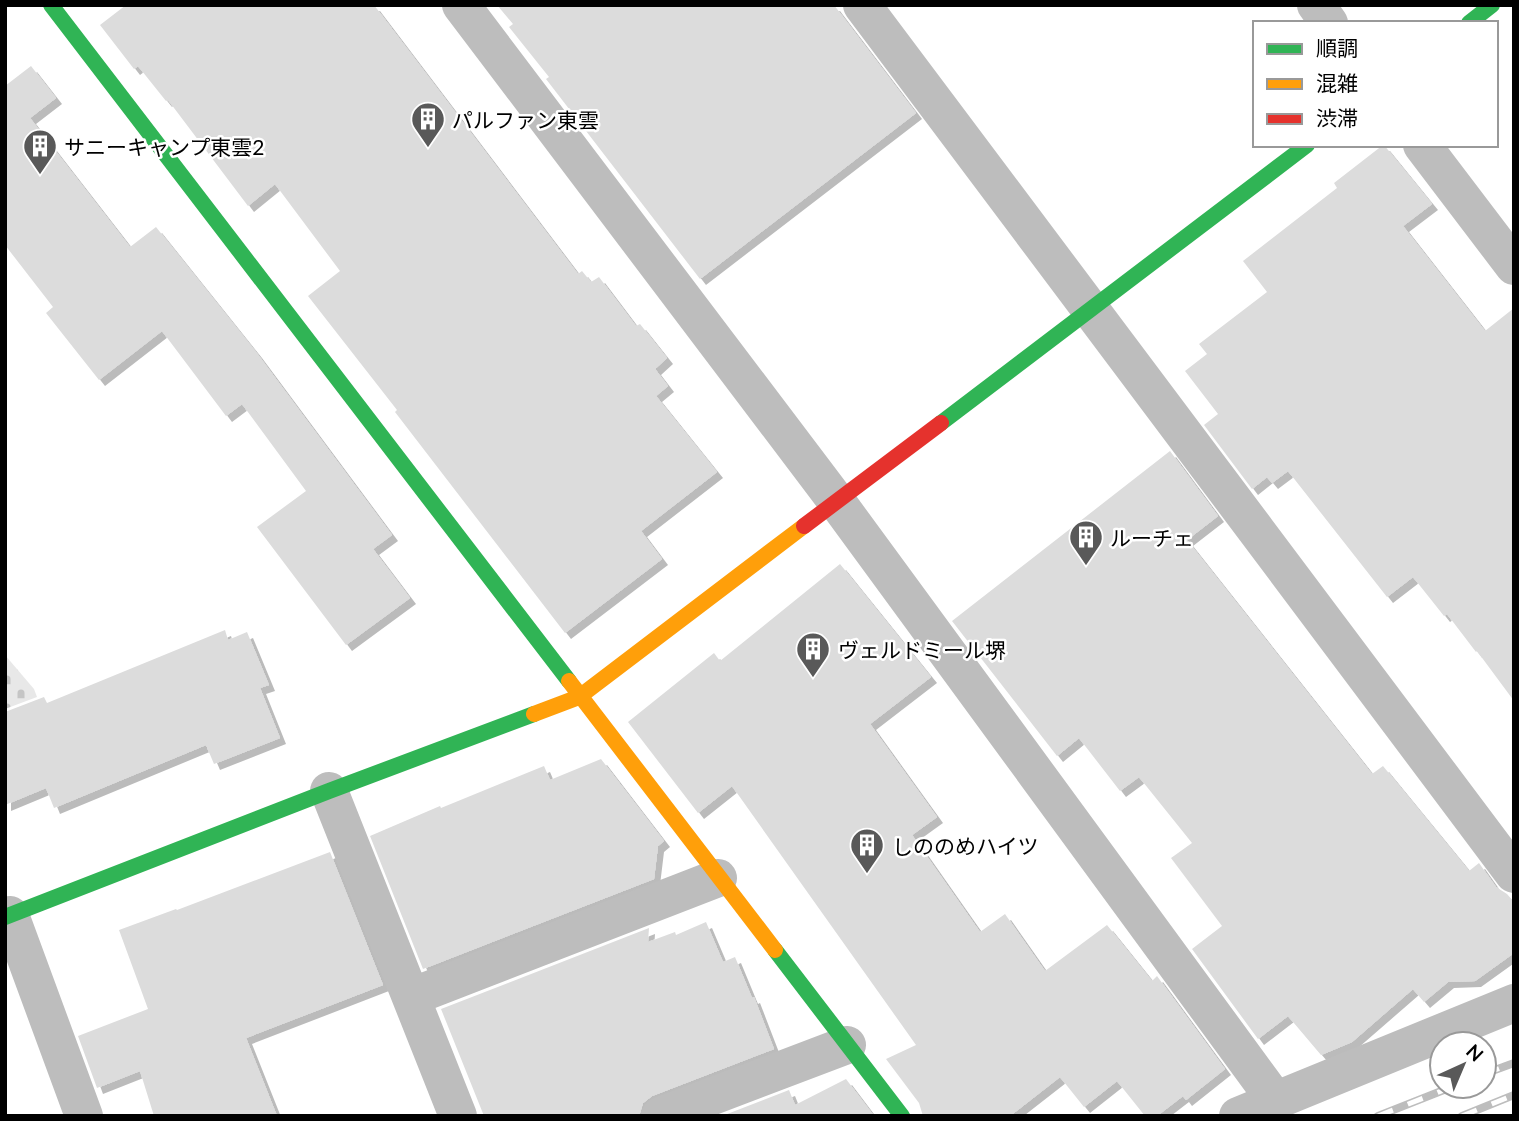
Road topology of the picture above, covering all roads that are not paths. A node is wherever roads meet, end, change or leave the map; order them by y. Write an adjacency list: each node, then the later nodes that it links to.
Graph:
1 (51, 5): 13 (street)
2 (461, 5): 12 (street)
3 (862, 5): 11 (street)
4 (1316, 5): 6 (street)
5 (1492, 5): 7 (street)
6 (1328, 21)
7 (1472, 21)
8 (1304, 147): 11 (street)
9 (1424, 147): 10 (street)
10 (1514, 266)
11 (1090, 310): 12 (street); 15 (street)
12 (837, 502): 13 (street); 21 (street)
13 (579, 696): 14 (street); 16 (street)
14 (329, 791): 17 (street); 18 (street)
15 (1514, 874)
16 (718, 878): 18 (street); 20 (street)
17 (8, 916): 22 (street)
18 (411, 997): 23 (street)
19 (1514, 1003): 21 (street)
20 (848, 1045): 24 (street); 25 (street)
21 (1276, 1101): 26 (street)
22 (84, 1116)
23 (458, 1116)
24 (660, 1116)
25 (902, 1116)
26 (1238, 1116)

